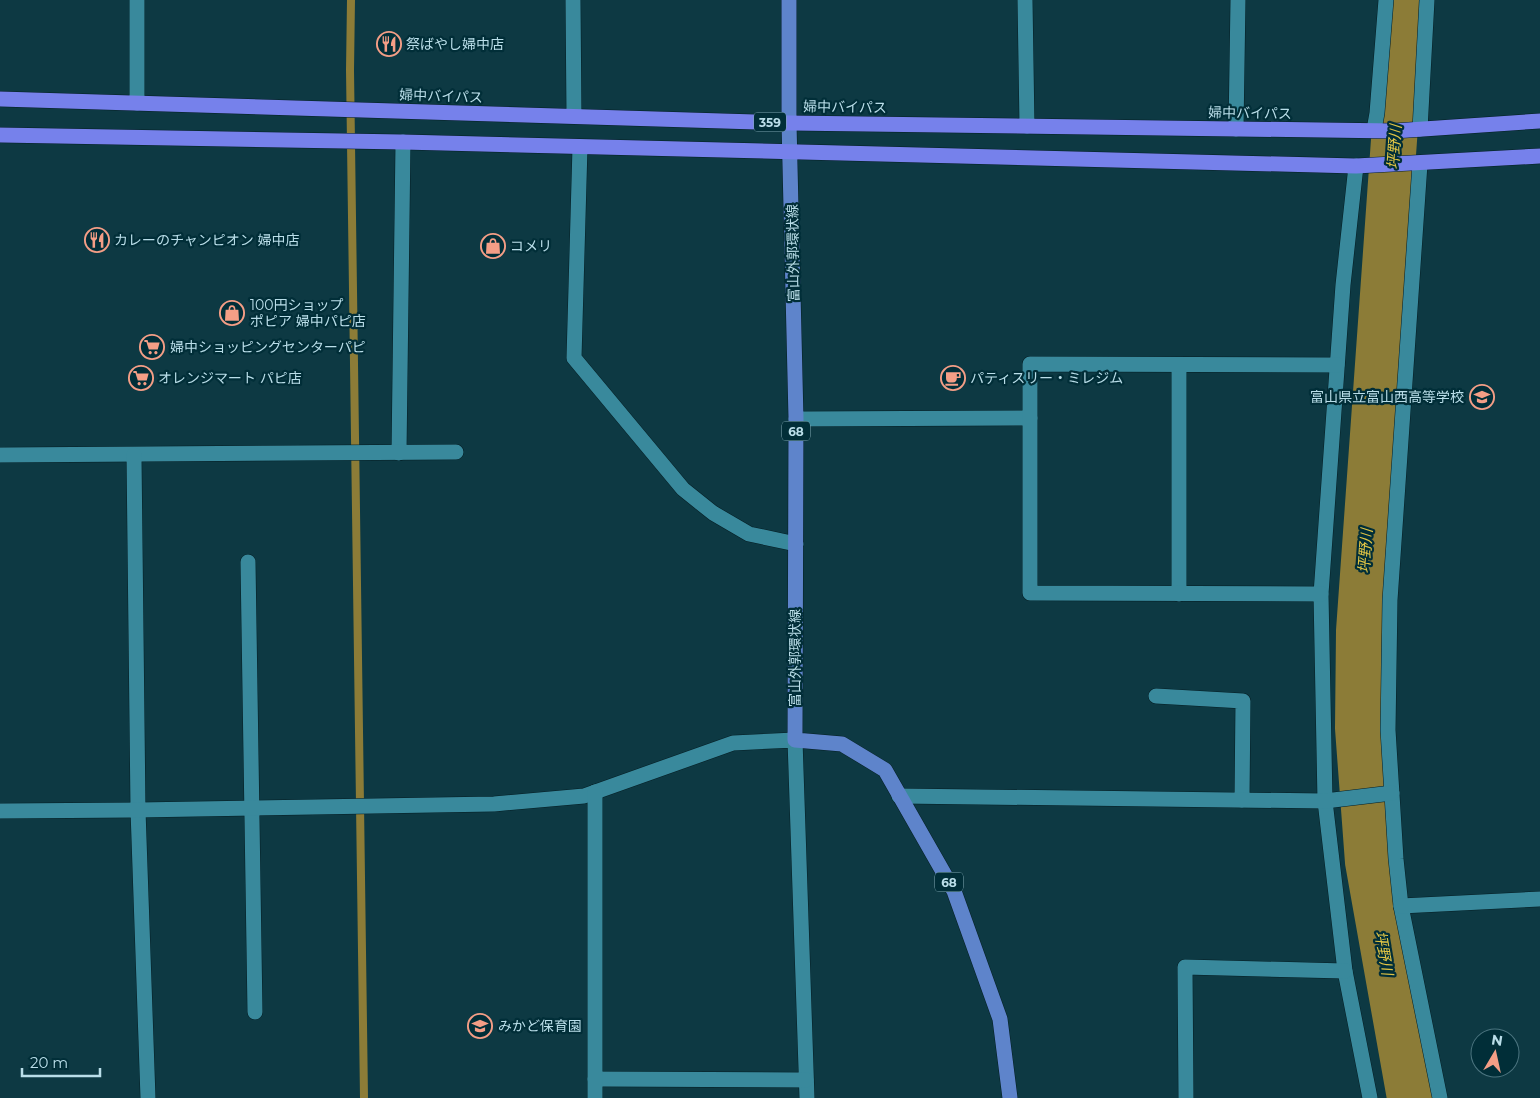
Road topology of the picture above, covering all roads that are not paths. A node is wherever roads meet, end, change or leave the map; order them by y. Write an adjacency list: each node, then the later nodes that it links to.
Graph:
1 (137, 0): 9 (street)
2 (573, 0): 10 (street)
3 (789, 0): 12 (main road, 富山外郭環状線)
4 (1025, 0): 13 (street)
5 (1238, 0): 14 (street)
6 (1386, 0): 16 (street)
7 (1427, 0): 15 (street)
8 (0, 98): 9 (highway, 婦中バイパス / 359)
9 (137, 103): 10 (highway, 婦中バイパス / 359)
10 (574, 116): 12 (highway, 婦中バイパス / 359)
11 (1540, 121): 15 (highway, 婦中バイパス / 359)
12 (789, 123): 13 (highway, 婦中バイパス / 359); 20 (main road, 富山外郭環状線 / 68)
13 (1026, 126): 14 (highway, 婦中バイパス / 359)
14 (1236, 129): 16 (highway, 婦中バイパス / 359)
15 (1420, 129): 16 (highway, 婦中バイパス / 359)
16 (1374, 130)
17 (0, 135): 18 (highway, 359)
18 (403, 142): 19 (highway, 359); 29 (street)
19 (580, 147): 20 (highway, 359); 32 (street)
20 (790, 152): 23 (highway, 359); 27 (main road, 富山外郭環状線 / 68)
21 (1540, 156): 22 (highway, 359)
22 (1420, 164): 23 (highway, 359); 39 (street)
23 (1356, 166): 25 (street)
24 (1179, 364): 25 (street); 26 (street); 34 (street)
25 (1337, 365): 35 (street)
26 (1030, 418): 27 (street); 34 (street)
27 (796, 419): 32 (main road, 富山外郭環状線 / 68)
28 (456, 452): 29 (street)
29 (399, 453): 31 (street)
30 (0, 455): 31 (street)
31 (134, 455): 44 (street)
32 (796, 544): 37 (main road, 富山外郭環状線 / 68)
33 (248, 562): 43 (street)
34 (1178, 594): 35 (street)
35 (1321, 594): 42 (street)
36 (1156, 696): 41 (street)
37 (795, 740): 38 (street); 40 (main road, 68); 51 (street)
38 (596, 792): 43 (street); 50 (street)
39 (1392, 793): 42 (street); 47 (street)
40 (900, 796): 41 (street); 55 (main road, 68)
41 (1242, 800): 42 (street)
42 (1325, 801): 48 (street)
43 (253, 808): 44 (street); 49 (street)
44 (138, 810): 45 (street); 52 (street)
45 (0, 811)
46 (1540, 899): 47 (street)
47 (1401, 906): 58 (street)
48 (1345, 971): 56 (street); 57 (street)
49 (255, 1012)
50 (595, 1079): 51 (street); 53 (street)
51 (806, 1080): 54 (street)
52 (148, 1098)
53 (595, 1098)
54 (807, 1098)
55 (1010, 1098)
56 (1186, 1098)
57 (1370, 1098)
58 (1440, 1098)

